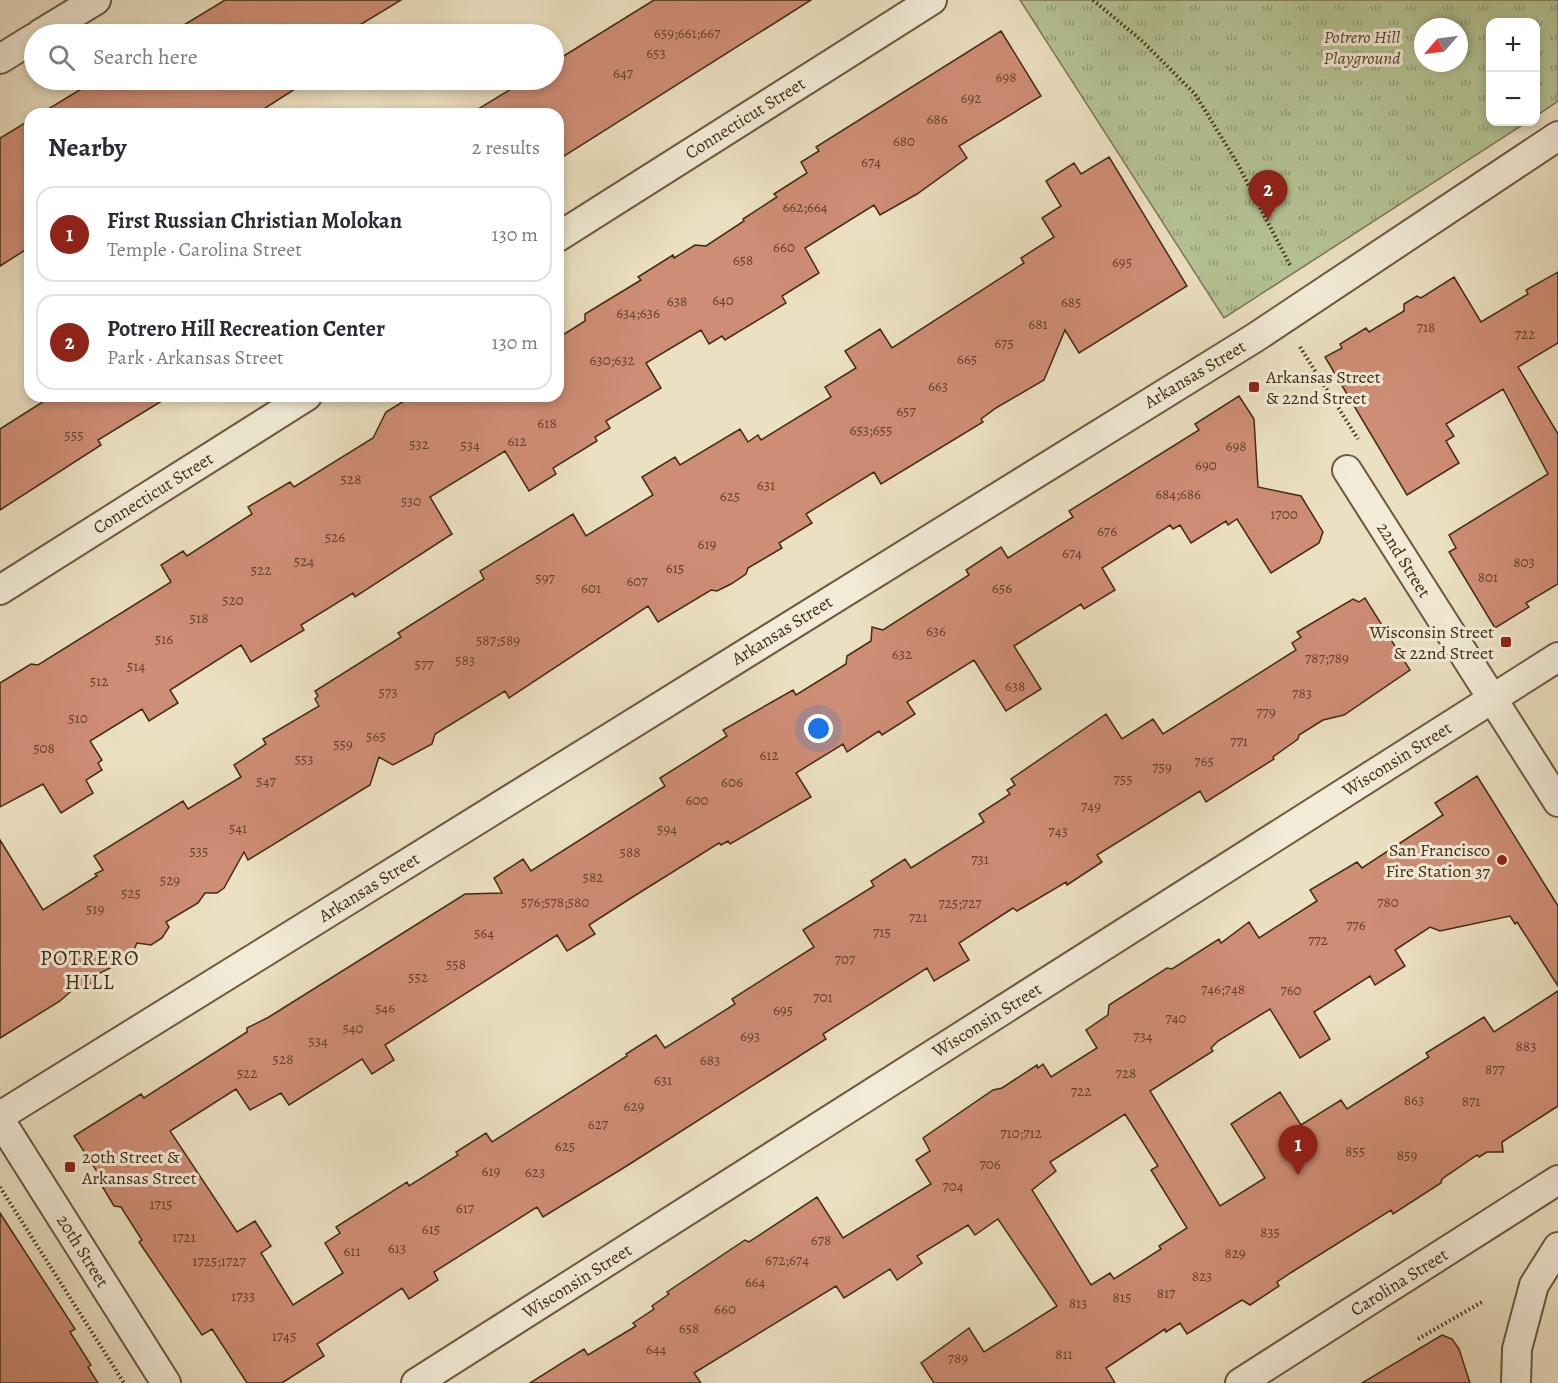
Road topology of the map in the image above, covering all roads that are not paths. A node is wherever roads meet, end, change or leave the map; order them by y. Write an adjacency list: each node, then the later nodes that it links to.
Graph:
1 (96, 0): 3 (street)
2 (932, 0): 7 (street, Connecticut Street)
3 (56, 24)
4 (24, 44): 5 (street)
5 (0, 59)
6 (1558, 136): 14 (street, Arkansas Street)
7 (564, 233)
8 (298, 402): 10 (street, Connecticut Street)
9 (1347, 470): 12 (street, 22nd Street)
10 (0, 590)
11 (1558, 657): 12 (street, Wisconsin Street)
12 (1492, 699): 13 (street, 22nd Street); 18 (street, Wisconsin Street)
13 (1558, 802)
14 (0, 1118): 17 (street, 20th Street)
15 (1558, 1180): 19 (street, Carolina Street)
16 (1558, 1247): 20 (street)
17 (166, 1383)
18 (416, 1383)
19 (1240, 1383)
20 (1516, 1383)

